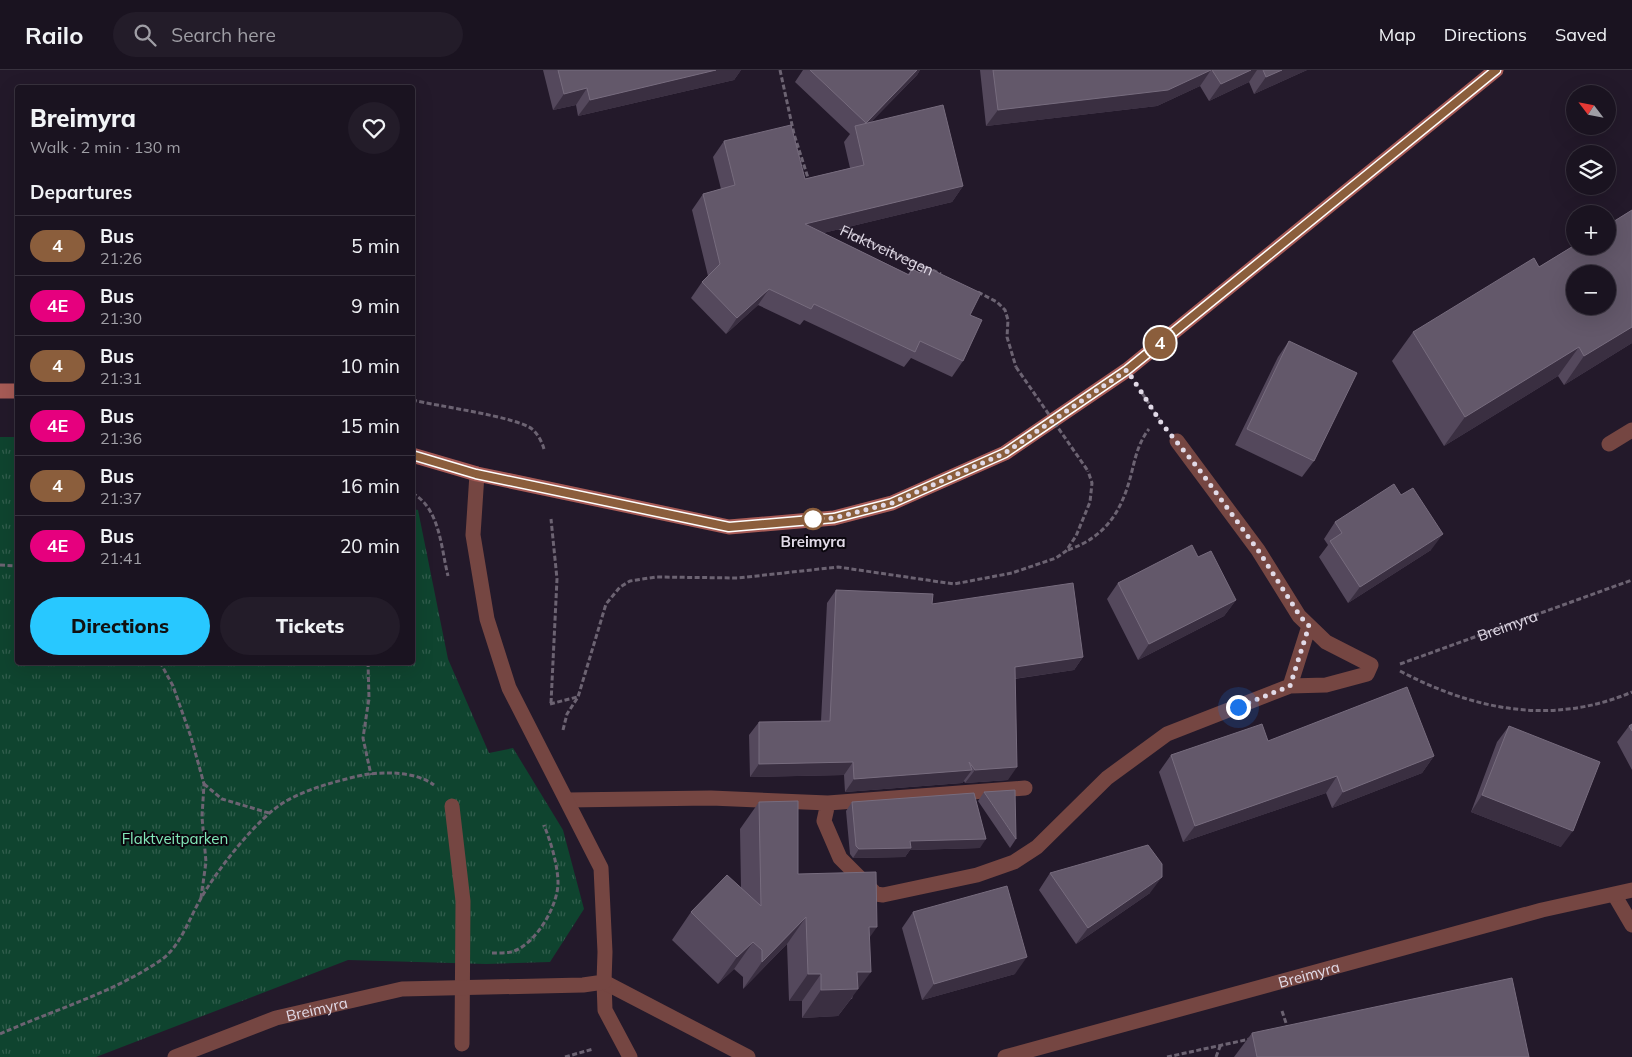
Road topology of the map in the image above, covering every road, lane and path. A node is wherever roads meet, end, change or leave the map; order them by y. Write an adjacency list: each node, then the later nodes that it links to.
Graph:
1 (780, 70): 3 (path)
2 (1496, 70): 7 (main road)
3 (812, 189)
4 (836, 226): 5 (path, Flaktveitvegen)
5 (949, 278)
6 (973, 290): 22 (path, bridge)
7 (1127, 370): 11 (path); 18 (main road)
8 (0, 391): 9 (main road)
9 (15, 391)
10 (415, 401): 16 (path)
11 (1160, 424)
12 (1152, 425): 22 (path)
13 (1632, 430): 15 (street)
14 (1177, 441): 26 (street)
15 (1609, 444)
16 (544, 449)
17 (415, 456): 18 (main road)
18 (476, 474): 32 (street)
19 (415, 494): 20 (path)
20 (423, 498)
21 (551, 516): 32 (path)
22 (1066, 551): 31 (path)
23 (0, 565): 24 (path)
24 (15, 566)
25 (1632, 580): 30 (path, Breimyra)
26 (1309, 626): 29 (street); 29 (street)
27 (162, 665): 34 (path)
28 (368, 665): 33 (path)
29 (1290, 686): 37 (street)
30 (1632, 692)
31 (562, 732)
32 (534, 738): 36 (street)
33 (371, 775): 38 (path); 39 (path)
34 (204, 784): 39 (path); 43 (path)
35 (1025, 788): 37 (street)
36 (567, 800): 37 (street); 46 (street)
37 (828, 803)
38 (452, 806): 45 (street)
39 (269, 813): 43 (path)
40 (542, 820): 45 (path)
41 (1632, 890): 42 (street, Breimyra)
42 (1615, 896): 44 (street); 57 (street, Breimyra)
43 (201, 898): 49 (path)
44 (1632, 925)
45 (464, 955): 47 (street)
46 (604, 982): 47 (street, Breimyra); 55 (street); 56 (street)
47 (463, 986): 52 (street); 54 (street, Breimyra)
48 (1289, 1032): 50 (path)
49 (0, 1034)
50 (1280, 1034)
51 (1256, 1038): 53 (path)
52 (462, 1044)
53 (1221, 1044): 58 (path); 59 (path)
54 (176, 1057)
55 (630, 1057)
56 (748, 1057)
57 (1005, 1057)
58 (1167, 1057)
59 (1216, 1057)

